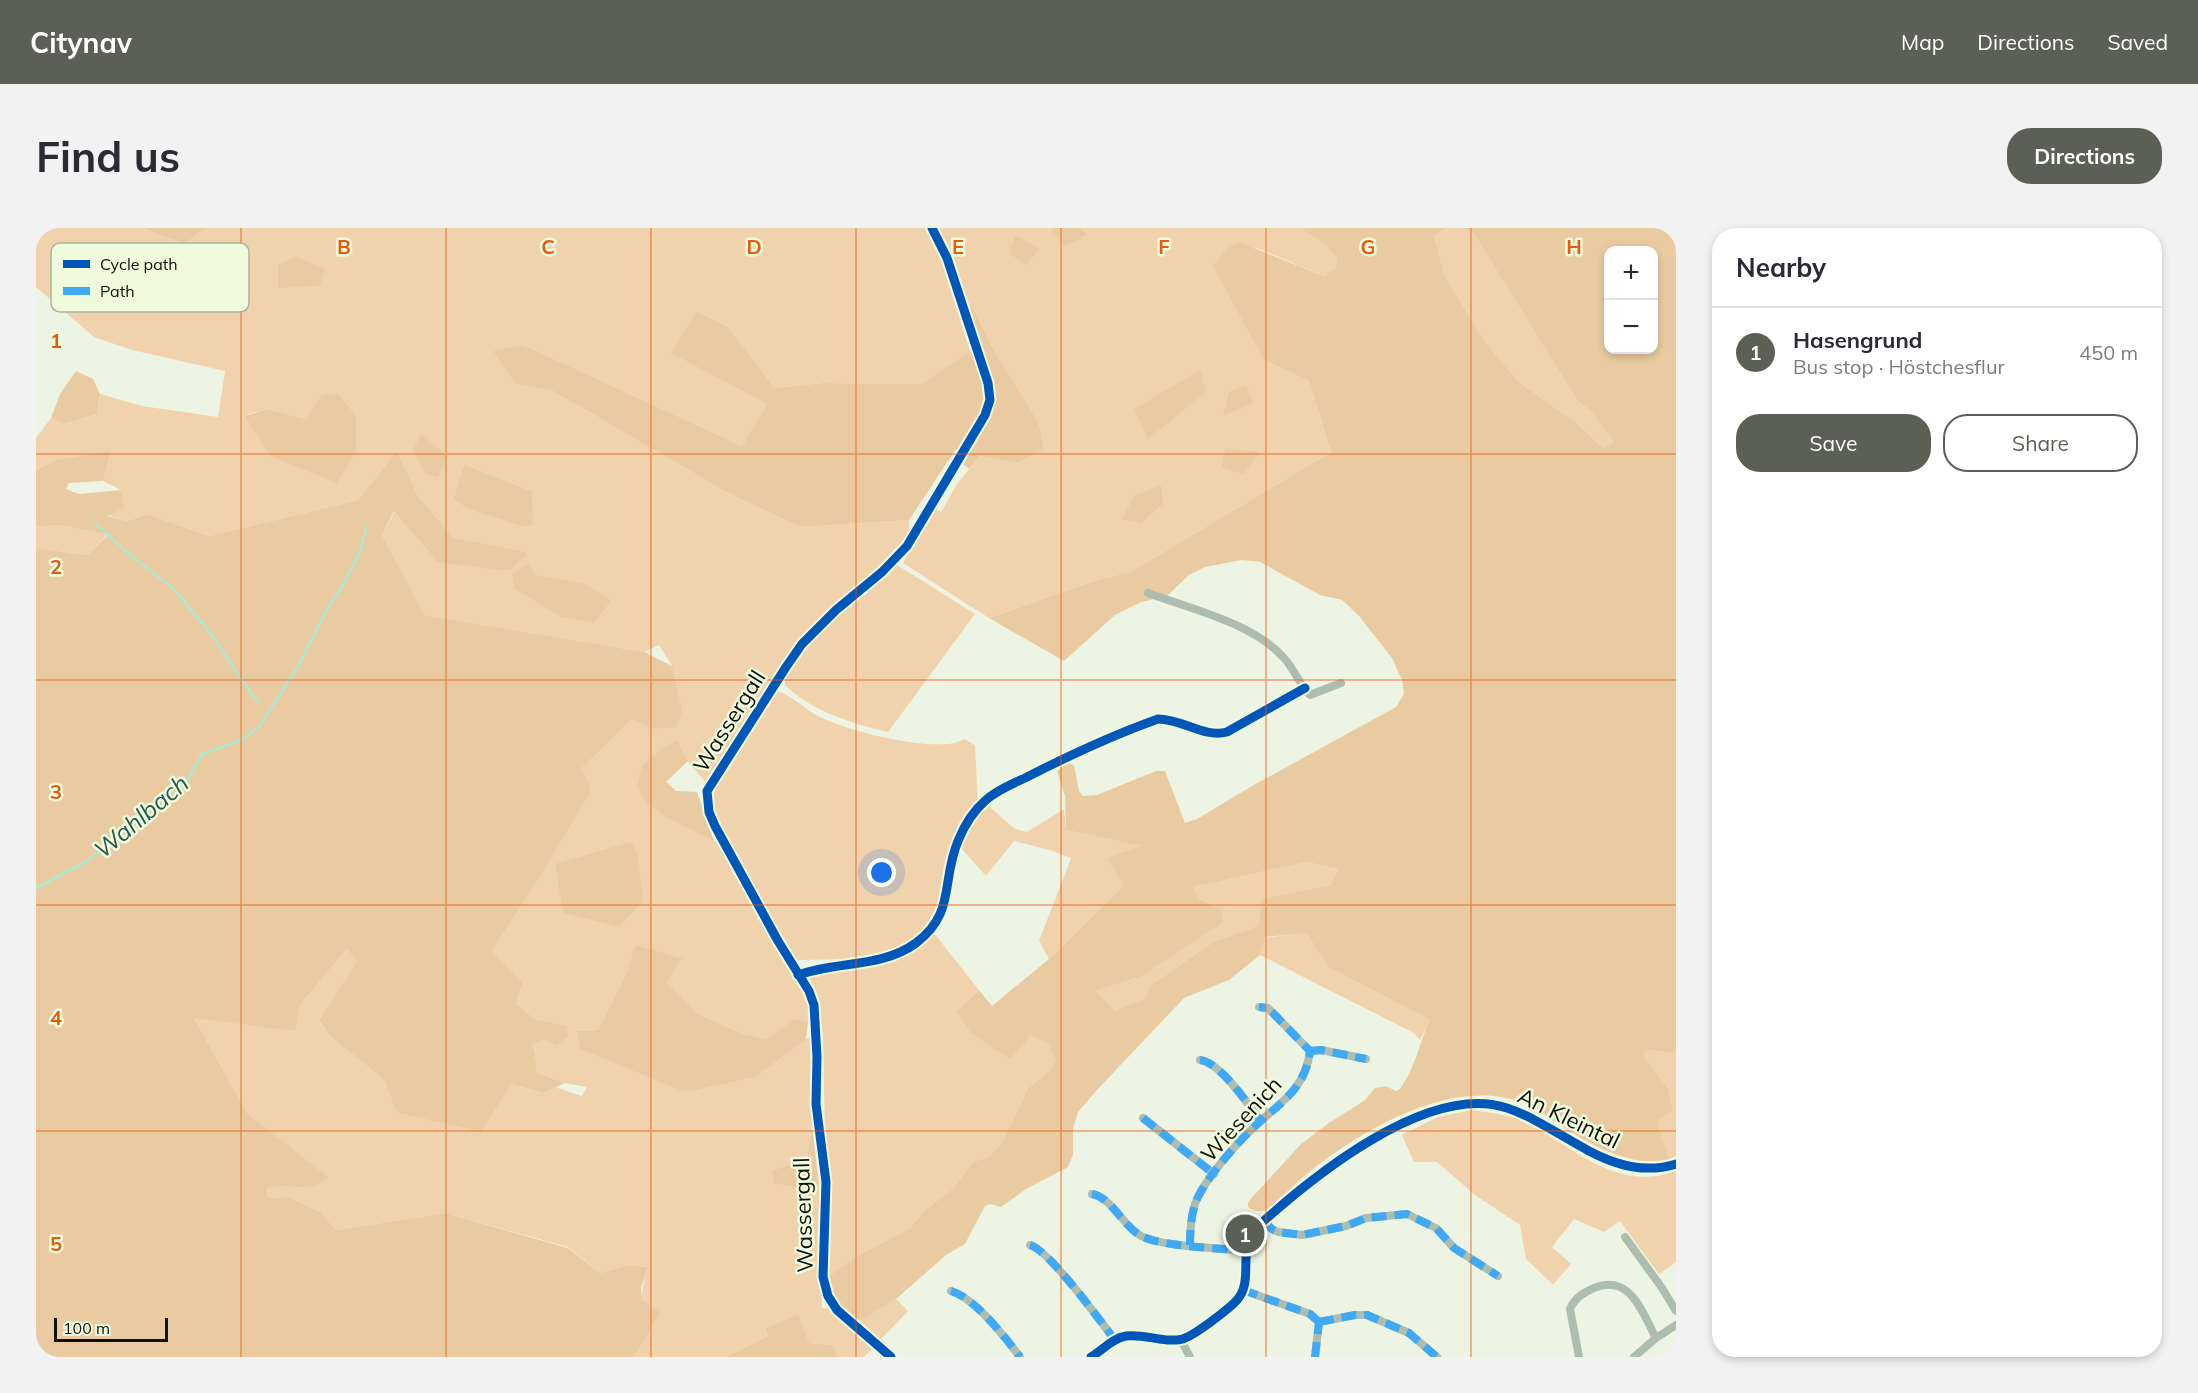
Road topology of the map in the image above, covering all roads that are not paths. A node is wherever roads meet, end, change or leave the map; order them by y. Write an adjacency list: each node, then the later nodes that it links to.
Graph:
1 (932, 228): 5 (street, Wassergall)
2 (1148, 594): 4 (street)
3 (1341, 683): 4 (street)
4 (1305, 688): 5 (street)
5 (798, 975): 29 (street, Wassergall)
6 (1259, 1007): 7 (street)
7 (1310, 1051): 8 (street); 11 (street, Wiesenich)
8 (1365, 1059)
9 (1200, 1060): 11 (street)
10 (1143, 1118): 13 (street)
11 (1260, 1121): 13 (street, Wiesenich)
12 (1676, 1164): 15 (street, An Kleintal)
13 (1214, 1174): 18 (street, Wiesenich)
14 (1092, 1194): 18 (street)
15 (1263, 1221): 19 (street, An Kleintal); 20 (street)
16 (1625, 1237): 23 (street)
17 (1030, 1245): 27 (street)
18 (1190, 1245): 19 (street)
19 (1247, 1251): 21 (street, An Kleintal)
20 (1498, 1276)
21 (1243, 1290): 24 (street); 28 (street)
22 (951, 1291): 30 (street)
23 (1676, 1311)
24 (1319, 1322): 33 (street); 34 (street)
25 (1676, 1325): 26 (street)
26 (1656, 1338): 35 (street); 36 (street)
27 (1114, 1340): 28 (street); 31 (street)
28 (1181, 1340): 32 (street)
29 (891, 1357)
30 (1020, 1357)
31 (1090, 1357)
32 (1190, 1357)
33 (1315, 1357)
34 (1437, 1357)
35 (1579, 1357)
36 (1634, 1357)

